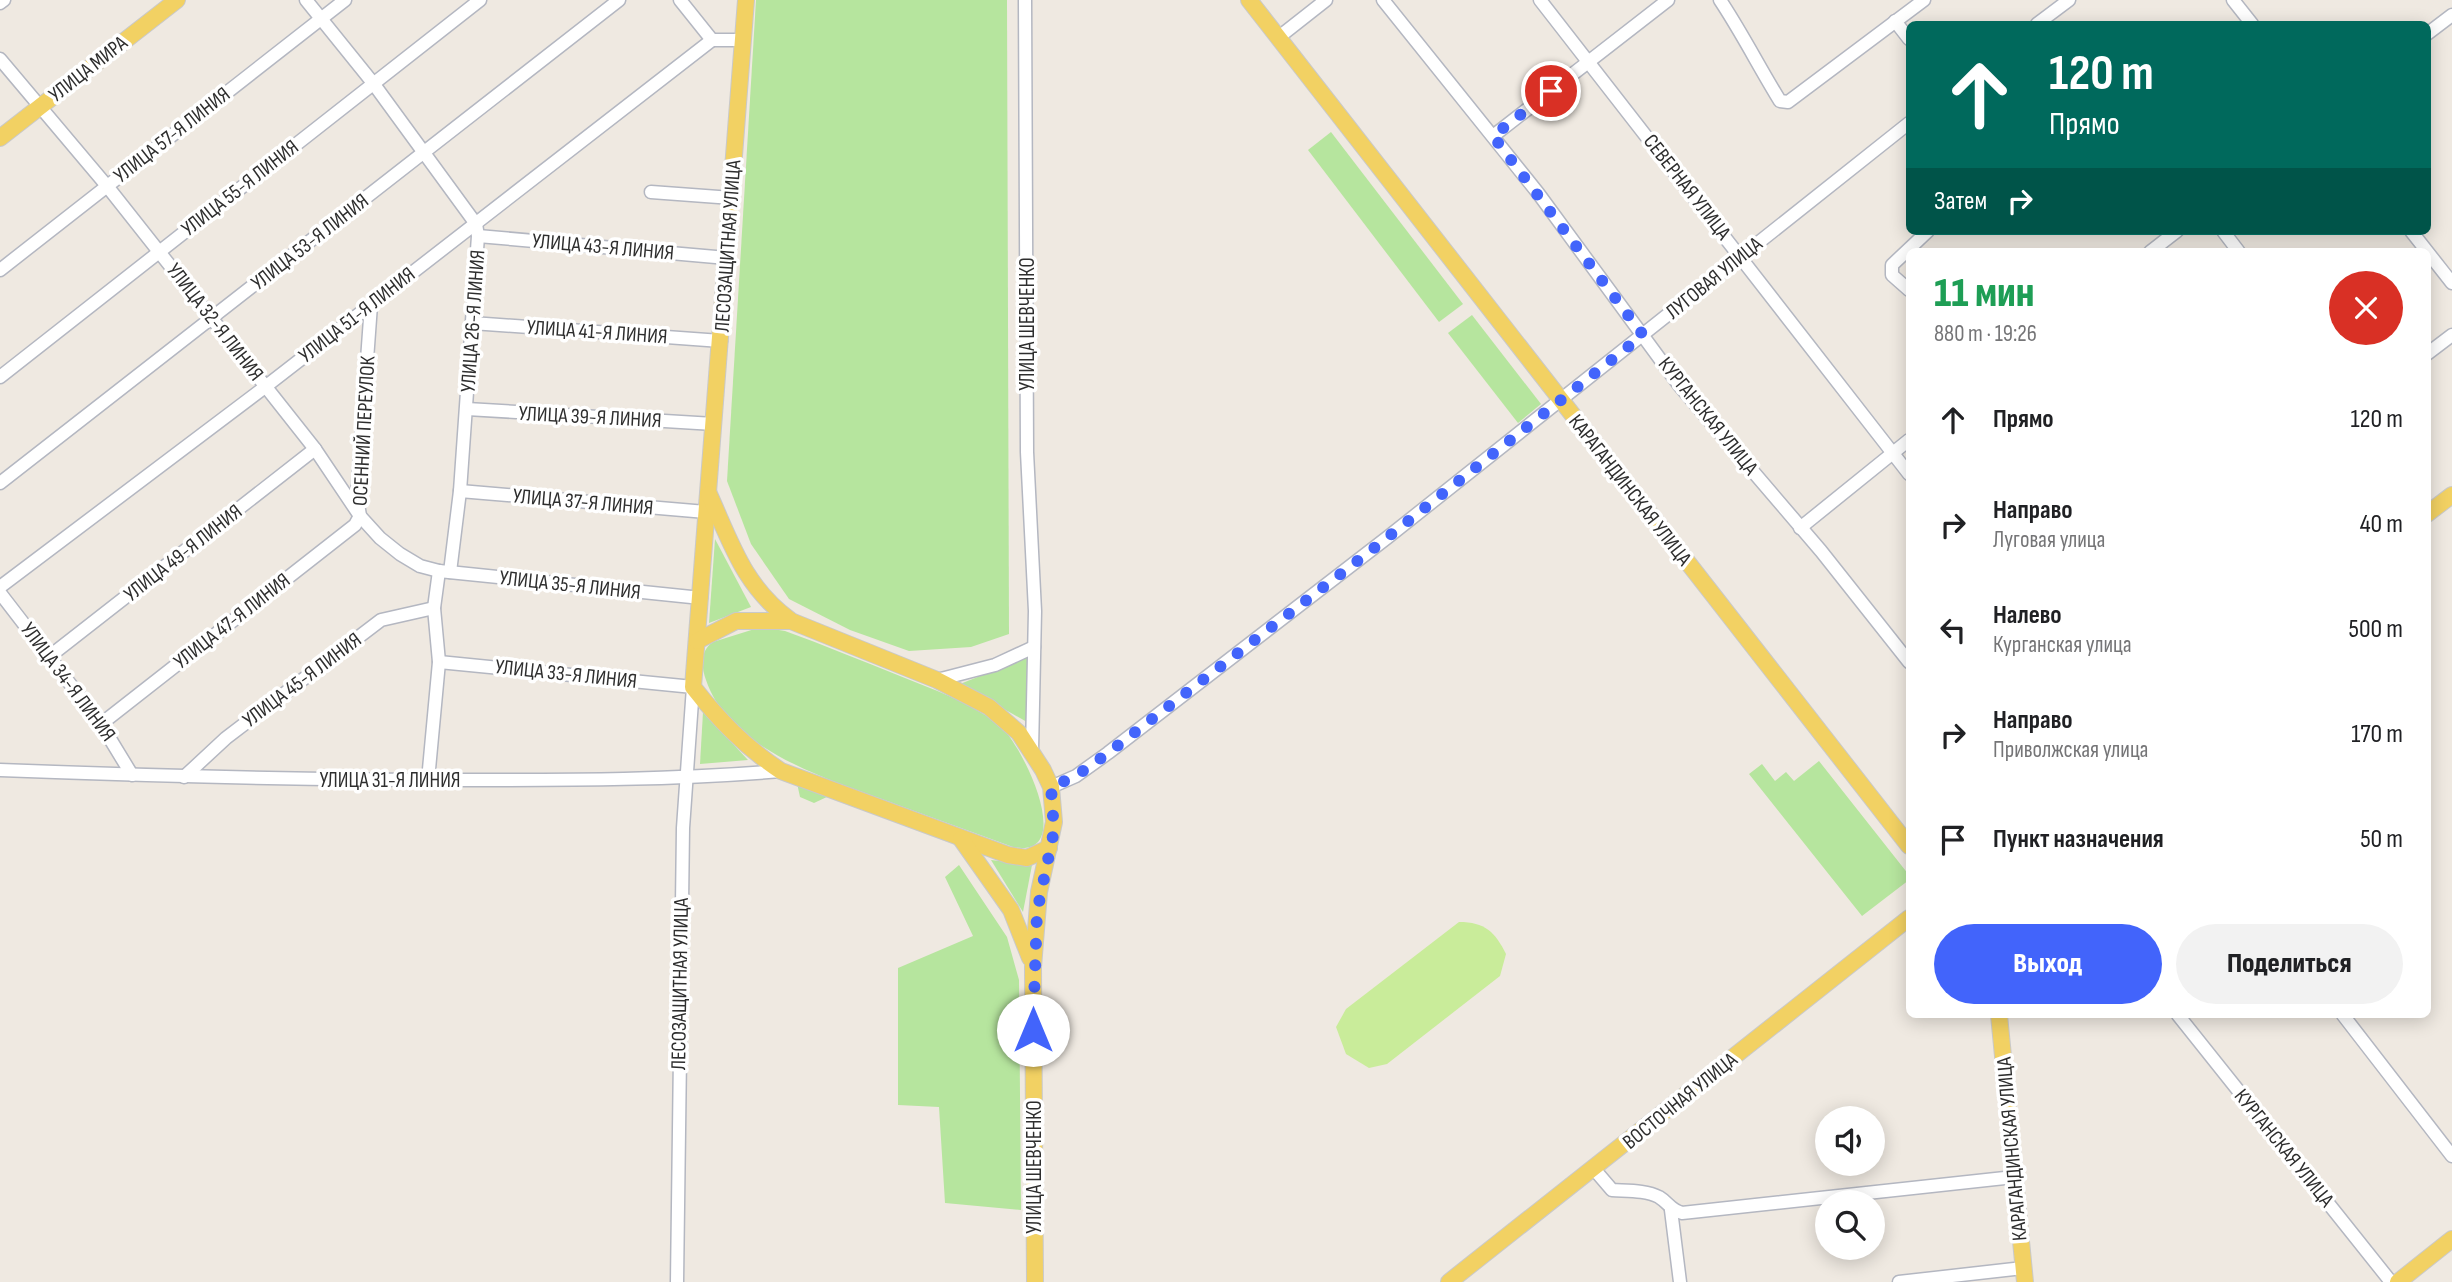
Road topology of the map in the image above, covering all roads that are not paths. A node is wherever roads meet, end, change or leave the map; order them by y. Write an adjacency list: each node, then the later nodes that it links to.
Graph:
1 (177, 0): 31 (main road, УЛИЦА МИРА)
2 (306, 0): 19 (street, УЛИЦА 26-Я ЛИНИЯ)
3 (345, 0): 19 (street, УЛИЦА 57-Я ЛИНИЯ)
4 (480, 0): 30 (street, УЛИЦА 55-Я ЛИНИЯ)
5 (619, 0): 35 (street, УЛИЦА 53-Я ЛИНИЯ)
6 (680, 0): 26 (street)
7 (746, 0): 27 (main road, ЛЕСОЗАЩИТНАЯ УЛИЦА)
8 (1025, 0): 83 (street, УЛИЦА ШЕВЧЕНКО)
9 (1250, 0): 25 (main road, КАРАГАНДИНСКАЯ УЛИЦА)
10 (1326, 0): 25 (street)
11 (1382, 0): 33 (street, КУРГАНСКАЯ УЛИЦА)
12 (1540, 0): 29 (street, СЕВЕРНАЯ УЛИЦА)
13 (1668, 0): 29 (street)
14 (1720, 0): 20 (street)
15 (1924, 0): 20 (street)
16 (2069, 0): 21 (street)
17 (2233, 0): 22 (street)
18 (2452, 15): 23 (street)
19 (322, 18): 30 (street, УЛИЦА 26-Я ЛИНИЯ); 36 (street, УЛИЦА 57-Я ЛИНИЯ)
20 (1895, 21): 24 (street)
21 (2041, 21)
22 (2250, 21)
23 (2431, 31)
24 (1906, 35)
25 (1279, 37): 61 (main road, КАРАГАНДИНСКАЯ УЛИЦА)
26 (712, 40): 27 (street); 39 (street, УЛИЦА 51-Я ЛИНИЯ)
27 (743, 40): 38 (main road, ЛЕСОЗАЩИТНАЯ УЛИЦА)
28 (0, 59): 31 (street, УЛИЦА 32-Я ЛИНИЯ)
29 (1589, 62): 33 (street); 46 (street, СЕВЕРНАЯ УЛИЦА)
30 (373, 83): 35 (street, УЛИЦА 26-Я ЛИНИЯ); 44 (street, УЛИЦА 55-Я ЛИНИЯ)
31 (39, 108): 34 (main road, УЛИЦА МИРА); 36 (street, УЛИЦА 32-Я ЛИНИЯ)
32 (1906, 126): 46 (street, ЛУГОВАЯ УЛИЦА)
33 (1493, 136): 55 (street, КУРГАНСКАЯ УЛИЦА)
34 (0, 138)
35 (425, 152): 39 (street, УЛИЦА 26-Я ЛИНИЯ); 53 (street, УЛИЦА 53-Я ЛИНИЯ)
36 (107, 186): 44 (street, УЛИЦА 32-Я ЛИНИЯ); 49 (street, УЛИЦА 57-Я ЛИНИЯ)
37 (651, 192): 38 (street)
38 (732, 198): 48 (main road, ЛЕСОЗАЩИТНАЯ УЛИЦА)
39 (477, 230): 48 (street, УЛИЦА 43-Я ЛИНИЯ); 52 (street, УЛИЦА 51-Я ЛИНИЯ); 54 (street, УЛИЦА 26-Я ЛИНИЯ)
40 (1924, 235): 42 (street)
41 (2172, 235): 43 (street)
42 (1910, 248)
43 (2155, 248)
44 (160, 252): 53 (street, УЛИЦА 32-Я ЛИНИЯ); 59 (street, УЛИЦА 55-Я ЛИНИЯ)
45 (1906, 252): 51 (street)
46 (1740, 255): 55 (street, ЛУГОВАЯ УЛИЦА); 66 (street, СЕВЕРНАЯ УЛИЦА)
47 (2431, 256): 50 (street)
48 (727, 258): 57 (main road, ЛЕСОЗАЩИТНАЯ УЛИЦА)
49 (0, 270)
50 (2452, 283)
51 (1906, 287)
52 (371, 305): 60 (street, УЛИЦА 51-Я ЛИНИЯ); 74 (street, ОСЕННИЙ ПЕРЕУЛОК)
53 (212, 318): 60 (street, УЛИЦА 32-Я ЛИНИЯ); 68 (street, УЛИЦА 53-Я ЛИНИЯ)
54 (472, 323): 57 (street, УЛИЦА 41-Я ЛИНИЯ); 62 (street, УЛИЦА 26-Я ЛИНИЯ)
55 (1643, 335): 61 (street, ЛУГОВАЯ УЛИЦА); 75 (street, КУРГАНСКАЯ УЛИЦА)
56 (2452, 335): 58 (street)
57 (721, 341): 63 (main road, ЛЕСОЗАЩИТНАЯ УЛИЦА)
58 (2431, 351)
59 (0, 377)
60 (265, 387): 65 (street, УЛИЦА 32-Я ЛИНИЯ); 77 (street, УЛИЦА 51-Я ЛИНИЯ)
61 (1561, 401): 97 (street, ЛУГОВАЯ УЛИЦА); 99 (main road, КАРАГАНДИНСКАЯ УЛИЦА)
62 (467, 409): 63 (street, УЛИЦА 39-Я ЛИНИЯ); 69 (street, УЛИЦА 26-Я ЛИНИЯ)
63 (714, 424): 70 (main road, ЛЕСОЗАЩИТНАЯ УЛИЦА)
64 (1906, 442): 66 (street)
65 (315, 449): 74 (street, УЛИЦА 32-Я ЛИНИЯ); 84 (street, УЛИЦА 49-Я ЛИНИЯ)
66 (1892, 453): 67 (street, СЕВЕРНАЯ УЛИЦА); 75 (street)
67 (1906, 470)
68 (0, 483)
69 (460, 491): 73 (street, УЛИЦА 37-Я ЛИНИЯ); 76 (street, УЛИЦА 26-Я ЛИНИЯ)
70 (708, 492): 73 (main road, ЛЕСОЗАЩИТНАЯ УЛИЦА); 81 (main road, ЛЕСОЗАЩИТНАЯ УЛИЦА)
71 (2452, 495): 72 (main road)
72 (2431, 511)
73 (706, 512): 79 (main road, ЛЕСОЗАЩИТНАЯ УЛИЦА)
74 (360, 516): 76 (street, УЛИЦА 32-Я ЛИНИЯ); 89 (street, УЛИЦА 47-Я ЛИНИЯ)
75 (1800, 528): 85 (street, КУРГАНСКАЯ УЛИЦА)
76 (444, 572): 79 (street, УЛИЦА 35-Я ЛИНИЯ); 80 (street, УЛИЦА 26-Я ЛИНИЯ)
77 (0, 587)
78 (0, 593): 84 (street, УЛИЦА 34-Я ЛИНИЯ)
79 (701, 598): 82 (main road, ЛЕСОЗАЩИТНАЯ УЛИЦА)
80 (434, 608): 86 (street, УЛИЦА 26-Я ЛИНИЯ); 94 (street, УЛИЦА 45-Я ЛИНИЯ)
81 (791, 621): 82 (main road); 87 (main road)
82 (697, 641): 88 (main road, ЛЕСОЗАЩИТНАЯ УЛИЦА)
83 (1034, 647): 87 (street); 90 (street, УЛИЦА ШЕВЧЕНКО)
84 (50, 656): 89 (street, УЛИЦА 34-Я ЛИНИЯ)
85 (1906, 658)
86 (439, 662): 88 (street, УЛИЦА 33-Я ЛИНИЯ); 96 (street, УЛИЦА 26-Я ЛИНИЯ)
87 (937, 680): 90 (main road)
88 (693, 687): 92 (main road); 95 (street, ЛЕСОЗАЩИТНАЯ УЛИЦА)
89 (101, 724): 93 (street, УЛИЦА 34-Я ЛИНИЯ)
90 (1032, 751): 97 (main road)
91 (0, 770): 93 (street, УЛИЦА 31-Я ЛИНИЯ)
92 (781, 771): 95 (street, УЛИЦА 31-Я ЛИНИЯ); 98 (main road)
93 (132, 775): 94 (street, УЛИЦА 31-Я ЛИНИЯ)
94 (184, 777): 96 (street, УЛИЦА 31-Я ЛИНИЯ)
95 (685, 779): 96 (street, УЛИЦА 31-Я ЛИНИЯ); 112 (street, ЛЕСОЗАЩИТНАЯ УЛИЦА)
96 (428, 780)
97 (1051, 787): 100 (main road, УЛИЦА ШЕВЧЕНКО)
98 (961, 839): 100 (main road); 102 (main road, УЛИЦА ШЕВЧЕНКО)
99 (1906, 842)
100 (1049, 848): 102 (main road, УЛИЦА ШЕВЧЕНКО)
101 (1906, 920): 107 (main road, ВОСТОЧНАЯ УЛИЦА)
102 (1033, 967): 113 (main road, УЛИЦА ШЕВЧЕНКО)
103 (2000, 1018): 108 (main road, КАРАГАНДИНСКАЯ УЛИЦА)
104 (2180, 1018): 117 (street, КУРГАНСКАЯ УЛИЦА)
105 (2345, 1018): 106 (street)
106 (2452, 1156)
107 (1594, 1169): 109 (street); 114 (main road, ВОСТОЧНАЯ УЛИЦА)
108 (2014, 1177): 109 (street); 111 (main road, КАРАГАНДИНСКАЯ УЛИЦА)
109 (1671, 1210): 115 (street)
110 (2452, 1239): 118 (main road)
111 (2024, 1275): 116 (street)
112 (677, 1282)
113 (1035, 1282)
114 (1449, 1282)
115 (1680, 1282)
116 (1899, 1282)
117 (2391, 1282)
118 (2398, 1282)

